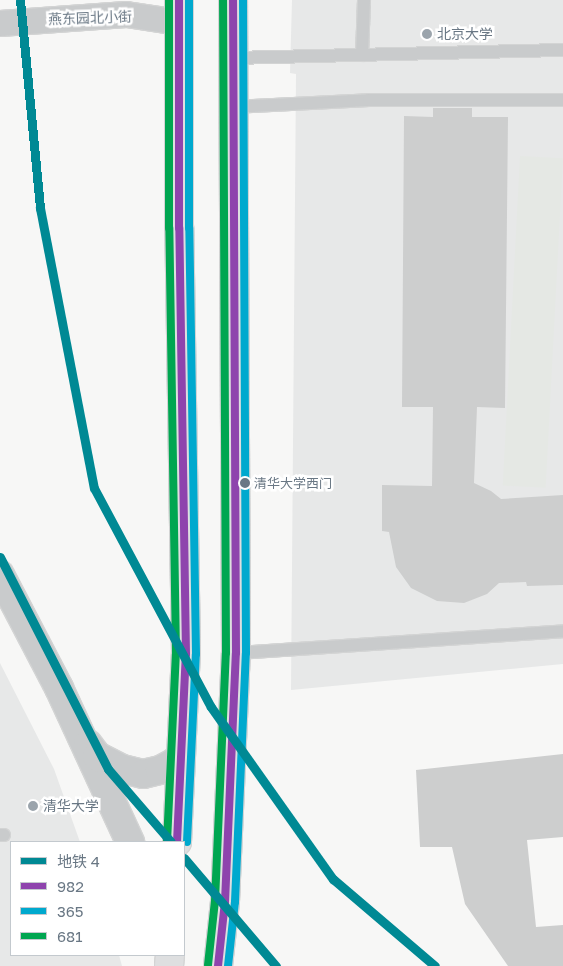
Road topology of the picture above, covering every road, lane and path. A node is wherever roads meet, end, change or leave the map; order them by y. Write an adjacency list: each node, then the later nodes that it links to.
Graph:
1 (233, 0): 7 (main road)
2 (364, 0): 6 (lane)
3 (179, 11): 4 (street, 燕东园北小街); 14 (main road)
4 (0, 23)
5 (563, 50): 6 (lane)
6 (362, 55): 7 (lane)
7 (233, 58): 9 (main road)
8 (563, 100): 9 (lane)
9 (233, 107): 12 (main road)
10 (0, 575): 13 (street)
11 (563, 631): 12 (lane)
12 (236, 653): 17 (main road)
13 (82, 736): 14 (street); 15 (street)
14 (181, 754): 16 (main road)
15 (130, 841)
16 (177, 841)
17 (218, 966)

